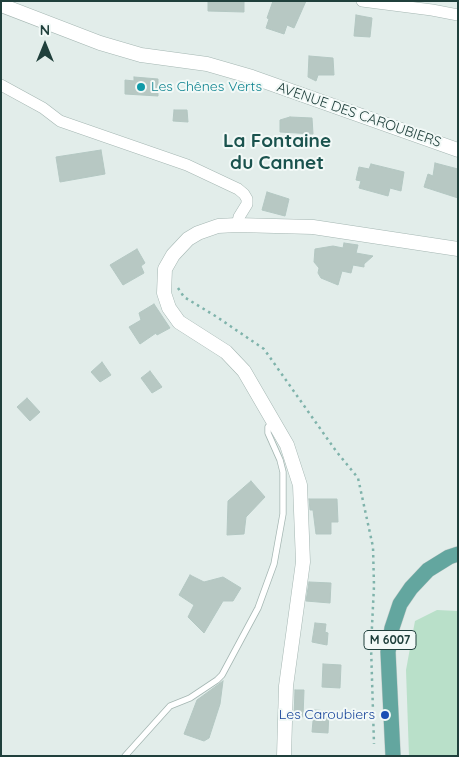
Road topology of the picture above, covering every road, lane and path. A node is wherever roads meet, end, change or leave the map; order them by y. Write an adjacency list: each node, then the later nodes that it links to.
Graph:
1 (362, 1): 3 (street)
2 (1, 5): 5 (street, AVENUE DES CAROUBIERS)
3 (458, 15)
4 (1, 85): 6 (street)
5 (458, 150)
6 (237, 225): 7 (street); 9 (street)
7 (458, 249)
8 (177, 286): 11 (path)
9 (273, 421): 12 (lane); 13 (street)
10 (458, 554): 14 (main road, M 6007)
11 (374, 744)
12 (126, 756)
13 (284, 756)
14 (393, 756)

